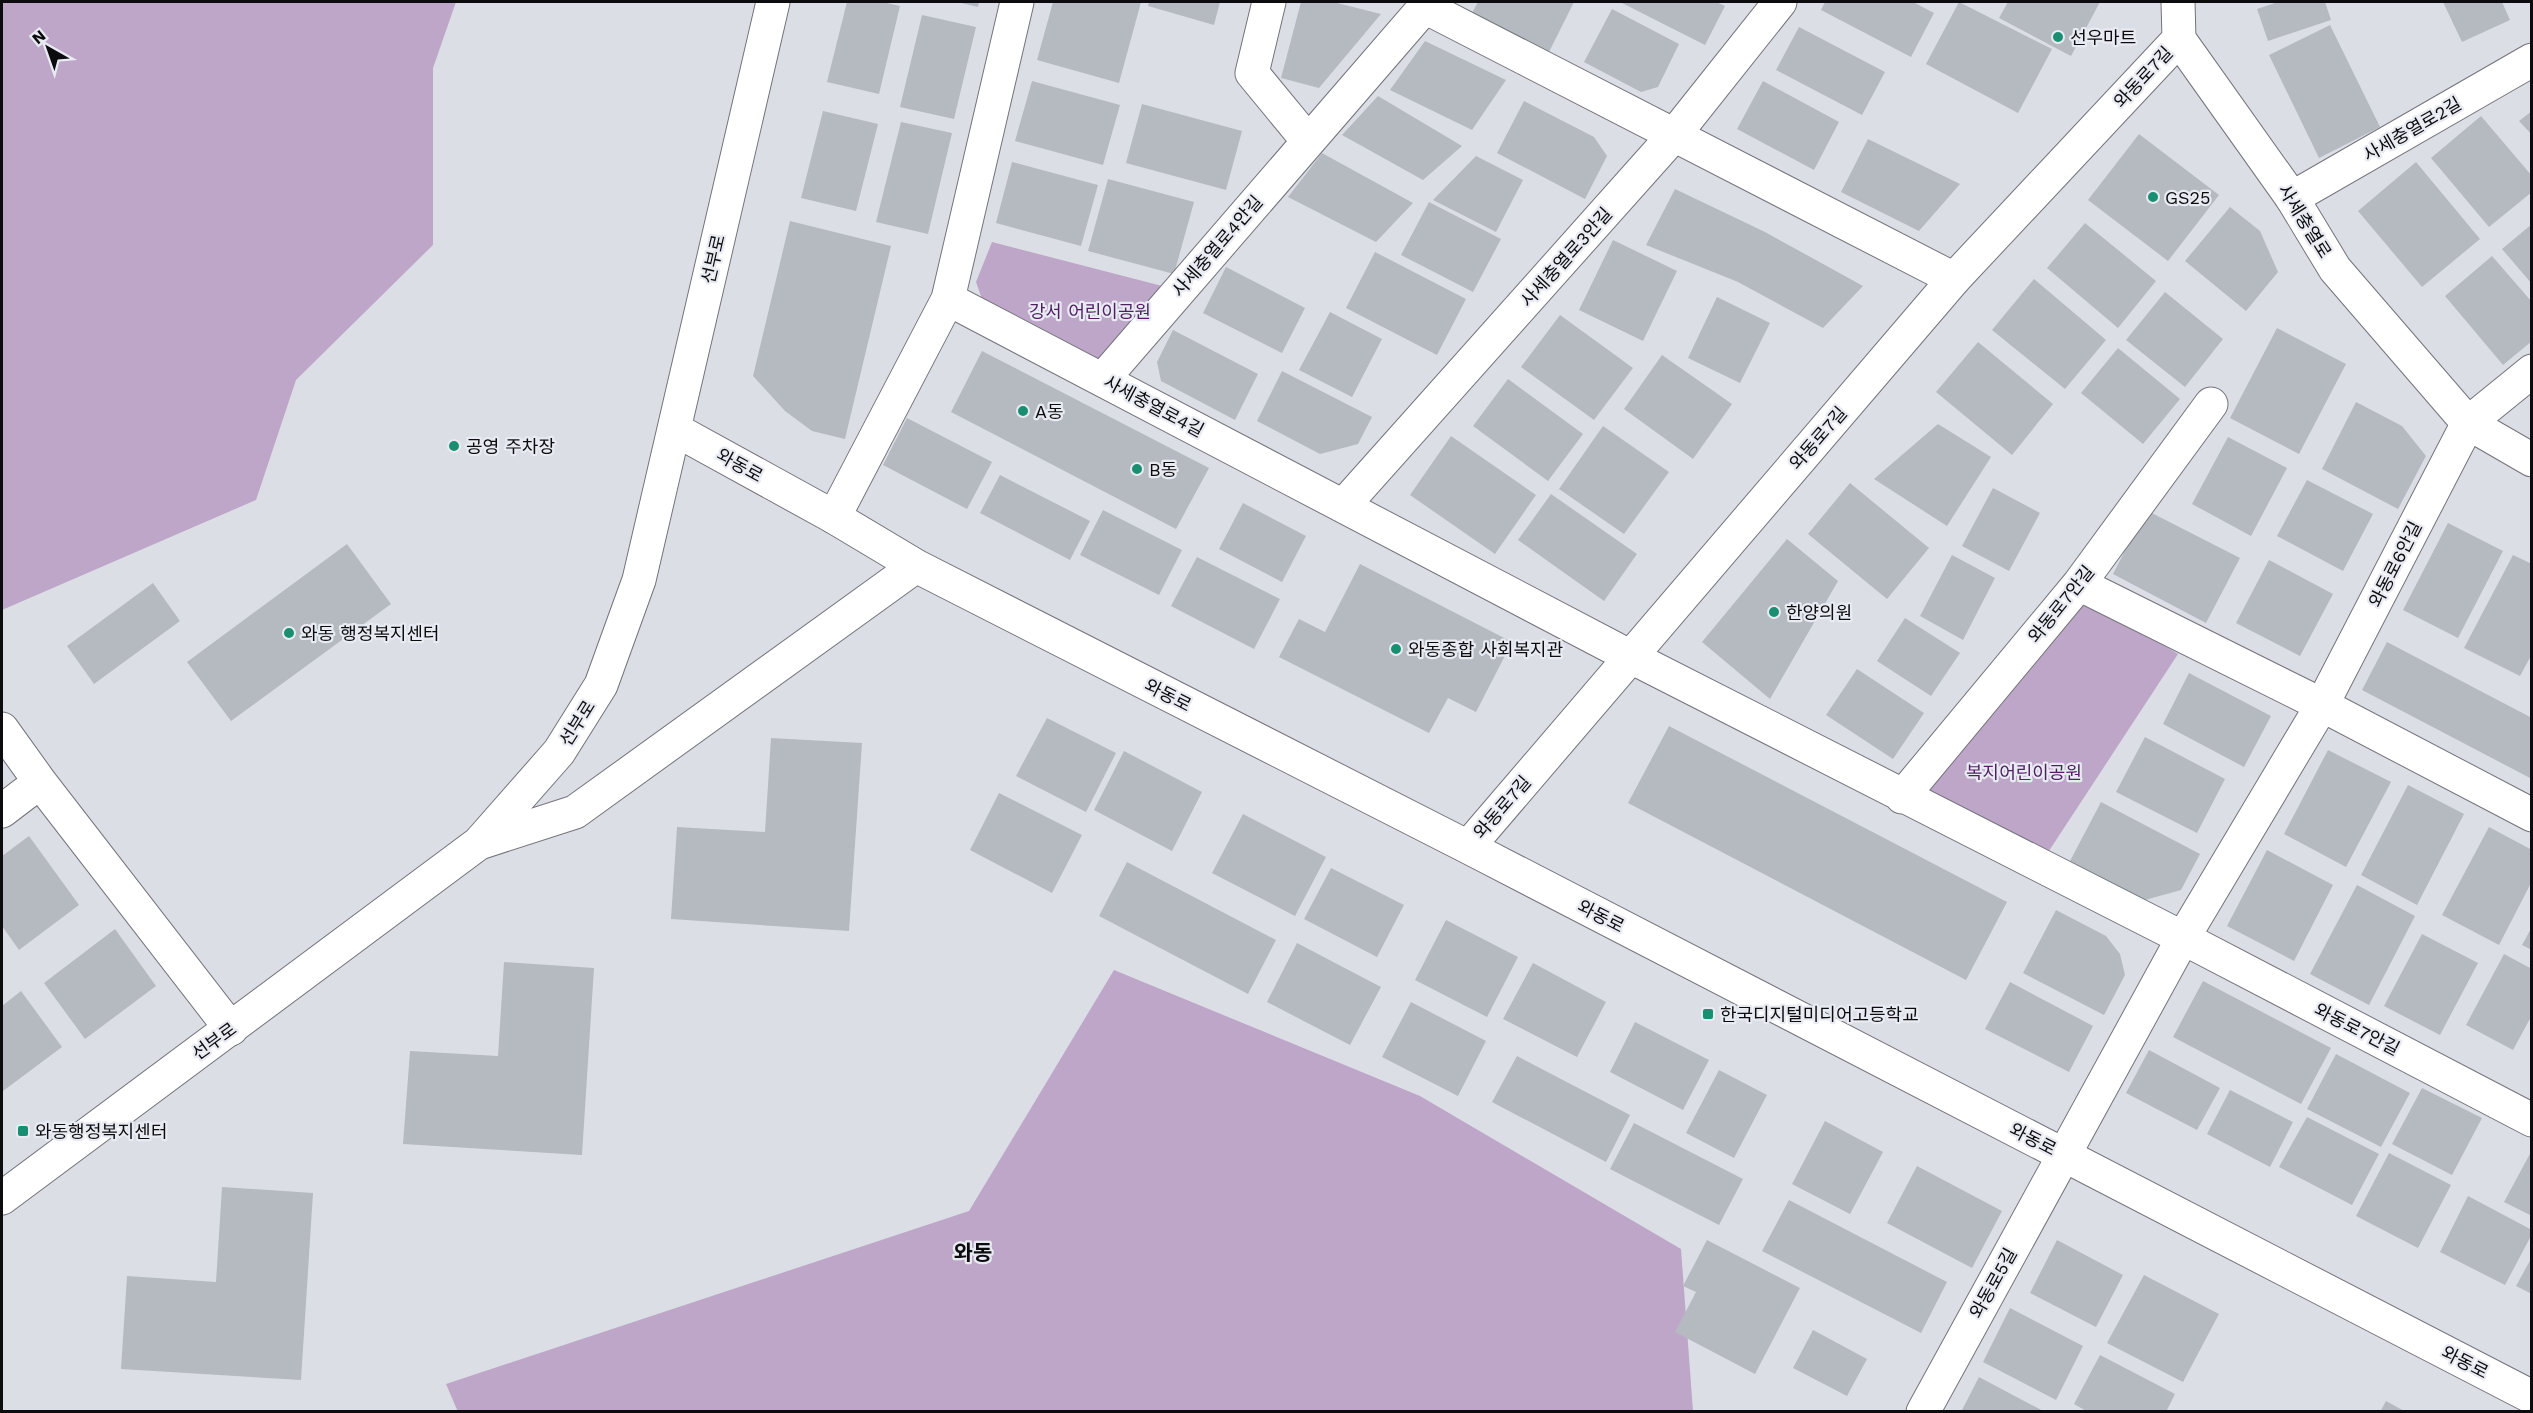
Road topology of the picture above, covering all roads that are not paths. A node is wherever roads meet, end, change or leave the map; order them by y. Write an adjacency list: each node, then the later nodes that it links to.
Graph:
1 (773, 2): 18 (street, 선부로)
2 (1017, 2): 13 (street)
3 (1269, 2): 10 (street)
4 (1780, 2): 9 (street, 사세충열로3안길)
5 (2178, 2): 7 (street)
6 (1427, 4): 9 (street); 10 (street, 사세충열로4안길)
7 (2179, 39): 11 (street, 사세충열로); 12 (street, 와동로7길)
8 (2532, 60): 11 (street, 사세충열로2길)
9 (1676, 134): 12 (street); 20 (street, 사세충열로3안길)
10 (1308, 141): 15 (street, 사세충열로4안길)
11 (2292, 198): 17 (street, 사세충열로)
12 (1954, 279): 24 (street, 와동로7길)
13 (948, 299): 15 (street, 사세충열로4길); 21 (street)
14 (2532, 371): 17 (street)
15 (1103, 379): 20 (street, 사세충열로4길)
16 (2211, 404): 23 (street, 와동로7안길)
17 (2468, 423): 19 (street, 사세충열로); 25 (street, 와동로6안길)
18 (674, 429): 21 (street, 와동로); 31 (street, 선부로)
19 (2532, 460)
20 (1344, 505): 24 (street, 사세충열로4길)
21 (834, 518): 22 (street, 와동로)
22 (916, 566): 31 (street); 32 (street, 와동로)
23 (2079, 584): 25 (street); 28 (street, 와동로7안길)
24 (1630, 657): 28 (street, 와동로7안길); 32 (street, 와동로7길)
25 (2322, 705): 30 (street); 33 (street)
26 (2, 729): 27 (street)
27 (40, 782): 29 (street); 34 (street)
28 (1902, 797): 33 (street, 와동로7안길)
29 (2, 811)
30 (2532, 814)
31 (479, 843): 34 (street, 선부로)
32 (1468, 847): 36 (street, 와동로)
33 (2182, 938): 35 (street, 와동로7안길); 36 (street, 와동로5길)
34 (231, 1029): 37 (street, 선부로)
35 (2532, 1120)
36 (2063, 1155): 38 (street, 와동로); 39 (street, 와동로5길)
37 (2, 1198)
38 (2532, 1397)
39 (1923, 1412)

